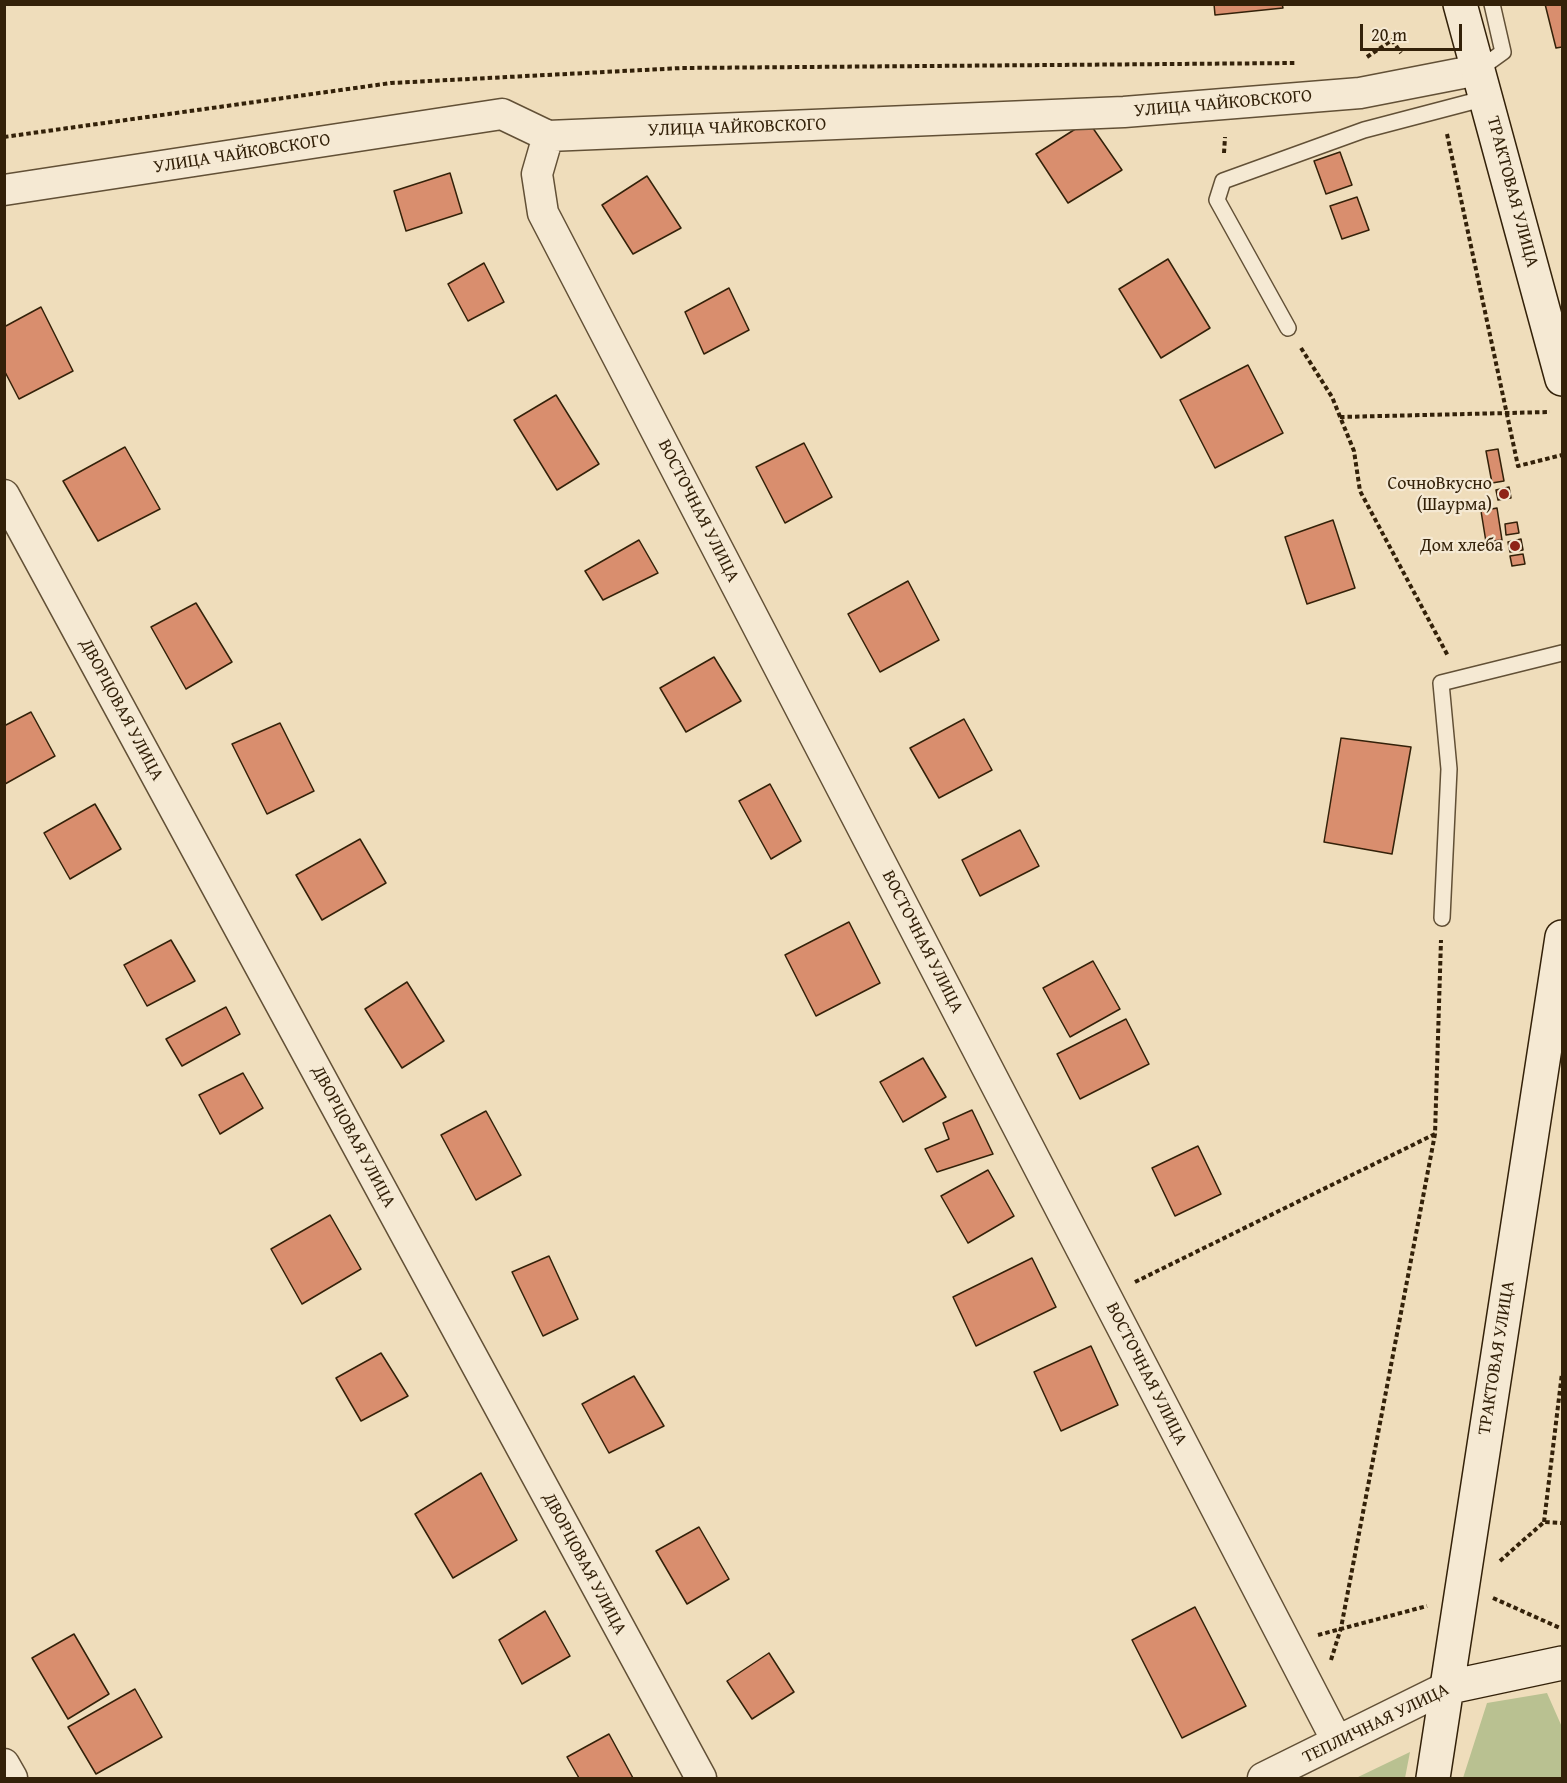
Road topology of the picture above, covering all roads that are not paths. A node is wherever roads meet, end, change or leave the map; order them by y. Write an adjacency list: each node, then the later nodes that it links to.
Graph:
1 (1460, 4): 3 (street, ТРАКТОВАЯ УЛИЦА)
2 (1491, 4): 3 (lane)
3 (1482, 84): 4 (street, УЛИЦА ЧАЙКОВСКОГО); 6 (lane); 7 (street, ТРАКТОВАЯ УЛИЦА)
4 (548, 136): 5 (street, УЛИЦА ЧАЙКОВСКОГО); 15 (street, ВОСТОЧНАЯ УЛИЦА)
5 (4, 190)
6 (1288, 328)
7 (1563, 379)
8 (4, 495): 18 (street, ДВОРЦОВАЯ УЛИЦА)
9 (1563, 653): 10 (lane)
10 (1442, 918)
11 (1563, 937): 12 (street, ТРАКТОВАЯ УЛИЦА)
12 (1558, 1001): 14 (street, ТРАКТОВАЯ УЛИЦА)
13 (1563, 1663): 14 (street, ТЕПЛИЧНАЯ УЛИЦА)
14 (1445, 1688): 15 (street, ТЕПЛИЧНАЯ УЛИЦА); 20 (street, ТРАКТОВАЯ УЛИЦА)
15 (1338, 1741): 19 (street, ТЕПЛИЧНАЯ УЛИЦА)
16 (4, 1764): 17 (street)
17 (12, 1779)
18 (701, 1779)
19 (1263, 1779)
20 (1433, 1779)

